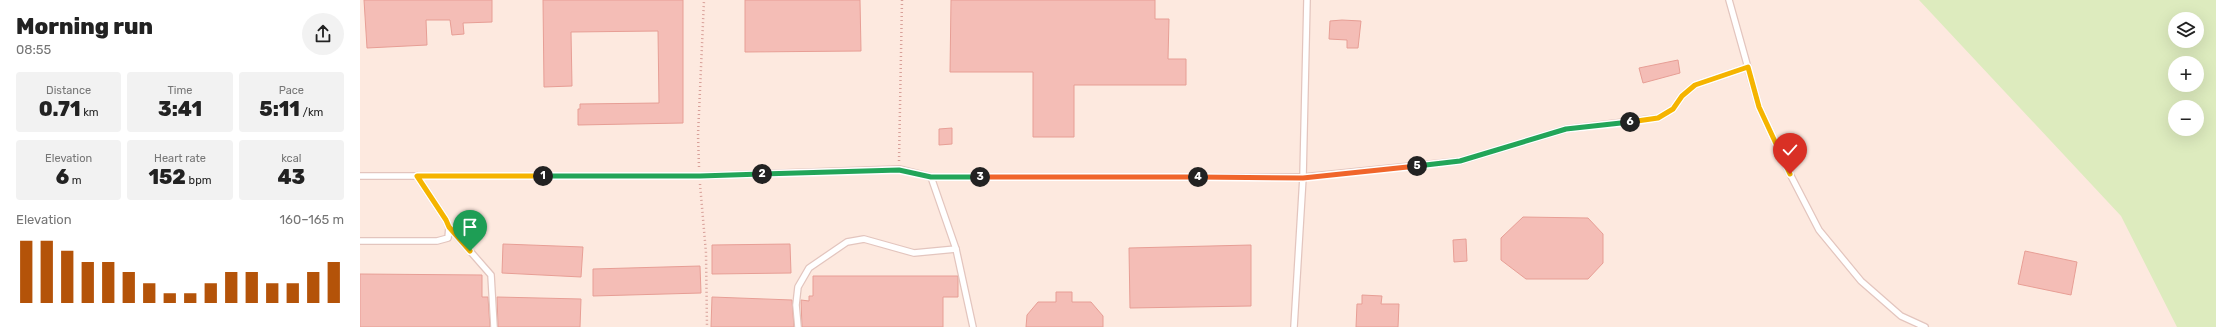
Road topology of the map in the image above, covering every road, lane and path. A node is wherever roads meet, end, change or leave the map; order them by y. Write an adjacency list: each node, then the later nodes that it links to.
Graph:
1 (704, 0): 9 (path)
2 (902, 0): 6 (path)
3 (1307, 0): 11 (lane)
4 (1729, 0): 5 (lane)
5 (1748, 67): 11 (lane); 20 (lane)
6 (899, 170): 9 (lane); 10 (lane)
7 (360, 176): 8 (lane)
8 (417, 176): 9 (lane); 12 (lane)
9 (700, 176): 16 (path)
10 (931, 177): 11 (lane); 14 (lane)
11 (1303, 178): 19 (lane)
12 (449, 227): 13 (lane); 15 (lane)
13 (360, 241)
14 (956, 249): 17 (lane); 18 (lane)
15 (494, 327)
16 (707, 327)
17 (798, 327)
18 (973, 327)
19 (1294, 327)
20 (1925, 327)

